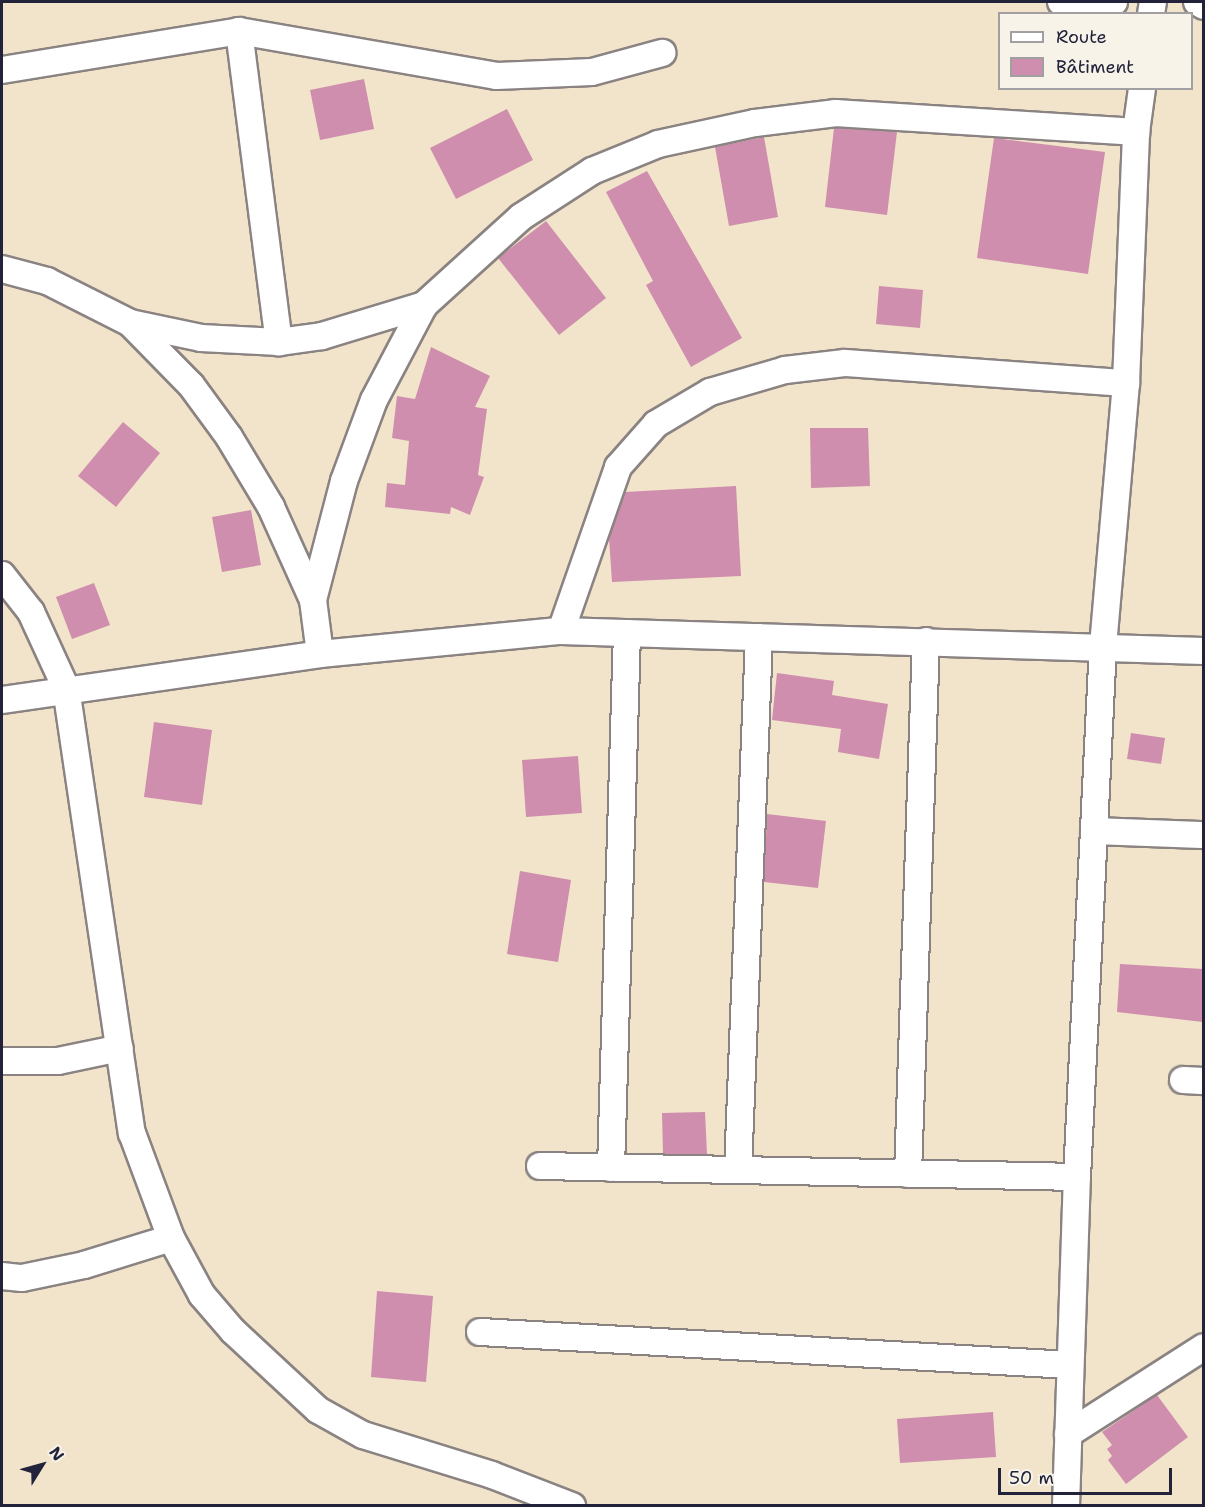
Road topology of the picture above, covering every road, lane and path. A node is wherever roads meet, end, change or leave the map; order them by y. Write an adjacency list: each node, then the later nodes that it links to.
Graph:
1 (1061, 2): 4 (street)
2 (1197, 2): 3 (street)
3 (1203, 6)
4 (1088, 12)
5 (239, 31): 6 (street); 7 (street); 13 (street)
6 (662, 53)
7 (2, 70)
8 (1142, 90): 9 (street)
9 (1136, 132): 11 (street); 14 (street)
10 (2, 269): 12 (street)
11 (424, 305): 13 (street); 16 (street)
12 (130, 323): 13 (street); 16 (street)
13 (279, 342)
14 (1126, 383): 17 (street); 21 (street)
15 (2, 575): 24 (street)
16 (313, 600): 23 (street)
17 (561, 631): 18 (street); 23 (street)
18 (627, 633): 19 (street); 31 (street)
19 (759, 637): 20 (street); 32 (street)
20 (926, 641): 21 (street); 33 (street)
21 (1103, 646): 22 (street); 26 (street)
22 (1203, 651)
23 (320, 654): 24 (street)
24 (66, 688): 25 (street); 28 (street)
25 (2, 700)
26 (1094, 831): 27 (street); 34 (street)
27 (1203, 835)
28 (120, 1048): 29 (street); 35 (street)
29 (2, 1061)
30 (540, 1166): 31 (street)
31 (611, 1168): 32 (street)
32 (738, 1170): 33 (street)
33 (908, 1174): 34 (street)
34 (1077, 1177): 39 (street)
35 (171, 1238): 36 (street); 41 (street)
36 (2, 1276)
37 (480, 1332): 39 (street)
38 (1203, 1347): 40 (street)
39 (1070, 1365): 40 (street)
40 (1068, 1434): 42 (street)
41 (572, 1506)
42 (1066, 1506)

